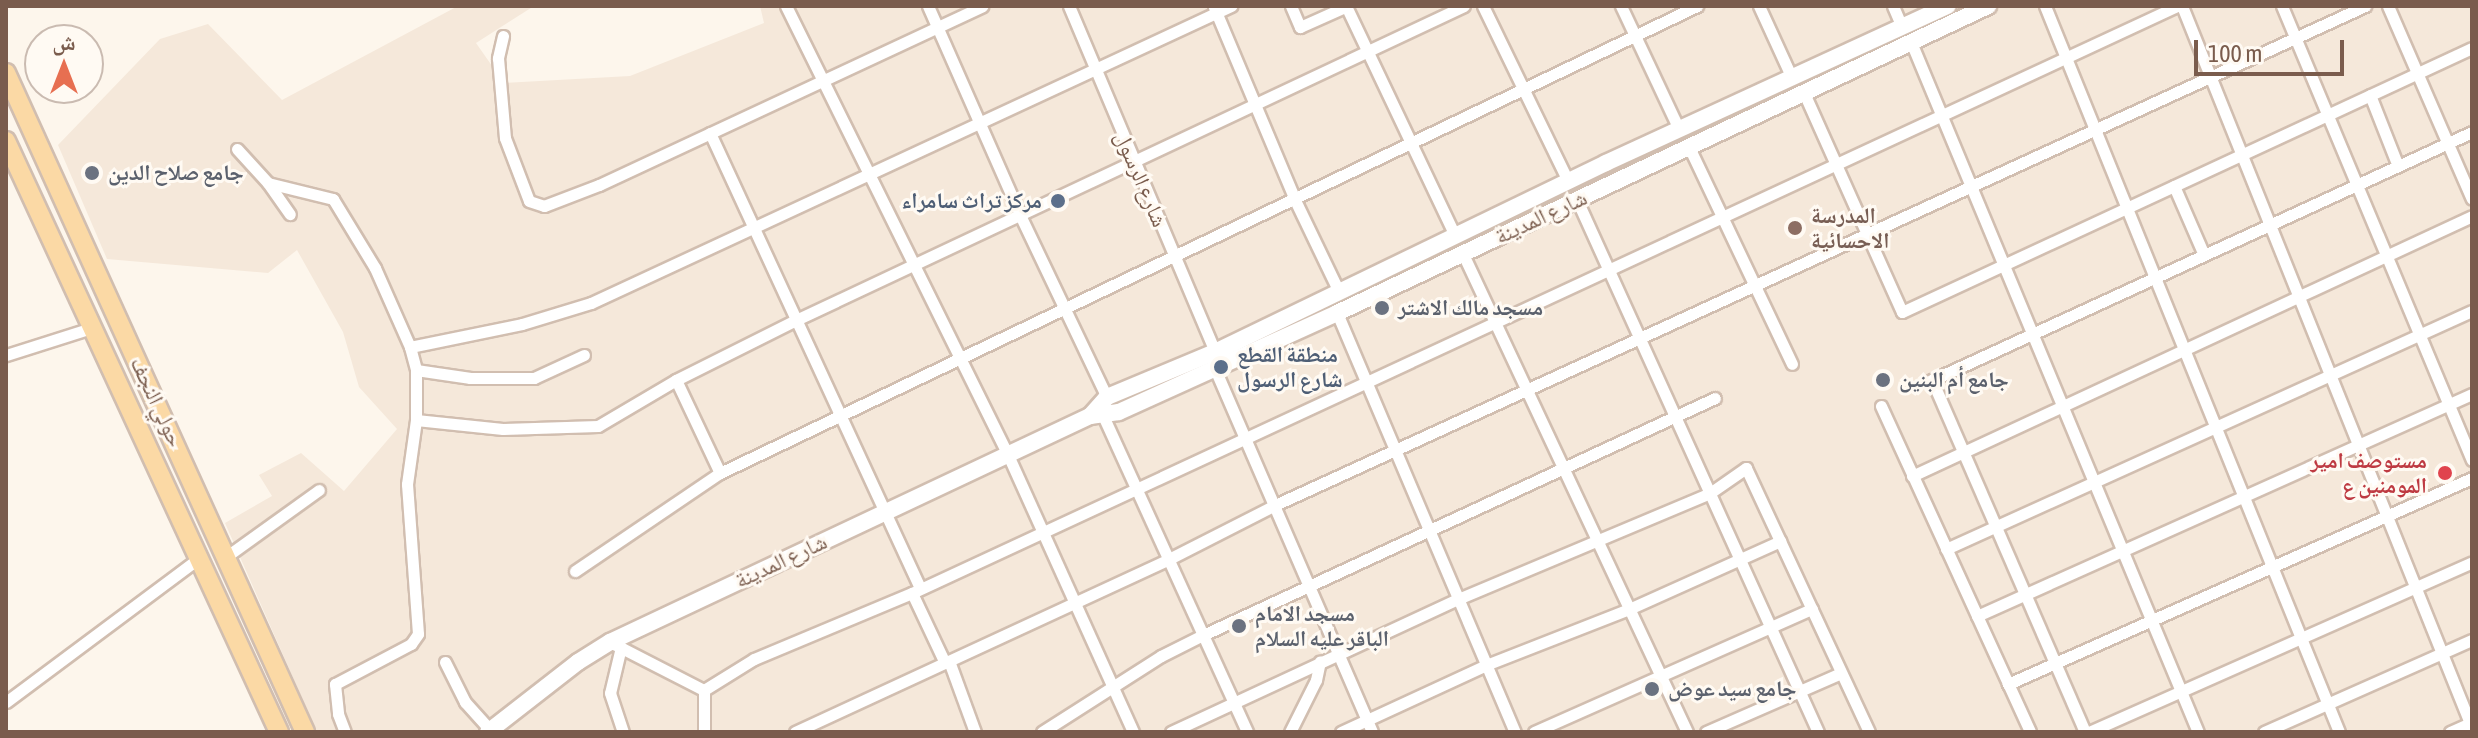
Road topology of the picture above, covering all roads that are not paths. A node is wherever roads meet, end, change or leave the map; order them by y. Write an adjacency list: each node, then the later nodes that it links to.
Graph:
1 (786, 6): 36 (street)
2 (928, 6): 22 (street)
3 (982, 6): 22 (street)
4 (1069, 6): 31 (street, شارع الرسول)
5 (1231, 6): 21 (street)
6 (1291, 6): 7 (street)
7 (1346, 6): 29 (street)
8 (1464, 6): 29 (street)
9 (1483, 6): 37 (street)
10 (1621, 6): 25 (street)
11 (1697, 6): 25 (street)
12 (1759, 6): 34 (street)
13 (1893, 6): 23 (street)
14 (1948, 6): 23 (main road, شارع المدينة)
15 (1988, 6): 27 (main road, شارع المدينة)
16 (2045, 6): 30 (street)
17 (2180, 6): 30 (street); 35 (street)
18 (2282, 6): 26 (street)
19 (2365, 6): 26 (street)
20 (2388, 6): 33 (street)
21 (1215, 9): 31 (street); 40 (street)
22 (937, 27): 36 (street); 43 (street)
23 (1902, 27): 34 (main road, شارع المدينة)
24 (503, 36): 47 (street)
25 (1635, 37): 37 (street); 44 (street)
26 (2296, 38): 35 (street); 42 (street)
27 (1911, 42): 38 (main road, شارع المدينة); 41 (street)
28 (2472, 48): 33 (street)
29 (1368, 51): 40 (street); 49 (street)
30 (2064, 58): 41 (street); 45 (street)
31 (1095, 69): 43 (street); 54 (street, شارع الرسول)
32 (6, 73): 135 (main road, حولي النجف)
33 (2418, 73): 39 (street); 50 (street)
34 (1791, 76): 44 (main road, شارع المدينة)
35 (2210, 77): 45 (street); 53 (street)
36 (821, 81): 47 (street); 57 (street)
37 (1521, 89): 49 (street); 58 (street)
38 (1804, 93): 51 (main road, شارع المدينة); 55 (street)
39 (2370, 95): 42 (street); 56 (street)
40 (1255, 105): 54 (street); 64 (street)
41 (1944, 114): 55 (street); 61 (street)
42 (2328, 115): 53 (street); 60 (street)
43 (979, 123): 57 (street); 68 (street)
44 (1679, 129): 58 (main road, شارع المدينة)
45 (2094, 130): 61 (street); 66 (street)
46 (2472, 132): 50 (street)
47 (710, 133): 72 (street)
48 (6, 141): 91 (main road)
49 (1411, 142): 64 (street); 74 (street)
50 (2448, 143): 56 (street); 63 (street)
51 (1689, 147): 65 (main road, شارع المدينة); 70 (street)
52 (237, 149): 59 (street)
53 (2242, 155): 62 (street); 71 (street)
54 (1134, 161): 68 (street); 77 (street, شارع الرسول)
55 (1834, 164): 70 (street); 73 (street)
56 (2398, 166): 60 (street)
57 (868, 174): 72 (street); 80 (street)
58 (1568, 181): 74 (main road, شارع المدينة)
59 (268, 183): 67 (street); 95 (street)
60 (2357, 185): 71 (street); 78 (street)
61 (1973, 186): 73 (street); 79 (street)
62 (2174, 186): 66 (street); 76 (street)
63 (2472, 199)
64 (1295, 200): 77 (street); 84 (street)
65 (1577, 200): 75 (main road, شارع المدينة); 81 (street)
66 (2126, 208): 79 (street); 82 (street)
67 (290, 214)
68 (1020, 215): 80 (street); 86 (street)
69 (2472, 216): 78 (street)
70 (1721, 219): 81 (street); 83 (street)
71 (2270, 225): 76 (street); 85 (street)
72 (753, 227): 89 (street); 95 (street)
73 (1866, 235): 79 (street); 83 (street)
74 (1455, 236): 84 (main road, شارع المدينة)
75 (1463, 254): 88 (main road, شارع المدينة); 90 (street)
76 (2204, 255): 82 (street)
77 (1174, 256): 86 (street); 100 (street, شارع الرسول)
78 (2387, 256): 85 (street); 93 (street)
79 (2005, 264): 92 (street)
80 (913, 265): 89 (street); 99 (street)
81 (1609, 270): 90 (street); 94 (street)
82 (2154, 278): 92 (street); 96 (street)
83 (1755, 285): 94 (street); 101 (street)
84 (1339, 292): 100 (main road, شارع المدينة)
85 (2299, 296): 96 (street); 103 (street)
86 (1066, 307): 99 (street); 112 (street)
87 (2472, 311): 93 (street)
88 (1337, 313): 100 (main road, شارع المدينة); 105 (street)
89 (796, 320): 104 (street); 113 (street)
90 (1496, 323): 105 (street); 106 (street)
91 (91, 328): 97 (street); 137 (main road)
92 (2034, 333): 111 (street); 120 (street)
93 (2420, 335): 103 (street); 109 (street)
94 (1639, 338): 106 (street); 114 (street)
95 (410, 347): 102 (street)
96 (2183, 350): 111 (street); 116 (street)
97 (6, 355)
98 (584, 355): 102 (street)
99 (960, 358): 113 (street); 121 (street)
100 (1215, 360): 112 (main road, شارع المدينة); 117 (street, شارع الرسول)
101 (1792, 364)
102 (416, 370): 115 (street)
103 (2330, 375): 116 (street); 118 (street)
104 (676, 380): 115 (street); 124 (street)
105 (1366, 383): 117 (street); 119 (street)
106 (1527, 390): 119 (street); 123 (street)
107 (2472, 394): 109 (street)
108 (1715, 398): 114 (street)
109 (2449, 404): 118 (street); 122 (street)
110 (1881, 406): 125 (street)
111 (2064, 406): 120 (street); 127 (street)
112 (1099, 408): 121 (main road, شارع المدينة); 129 (street)
113 (840, 414): 124 (street); 133 (street)
114 (1675, 417): 123 (street); 130 (street)
115 (416, 420): 188 (street)
116 (2215, 427): 127 (street); 131 (street)
117 (1247, 439): 129 (street); 132 (street, شارع الرسول)
118 (2358, 445): 131 (street); 134 (street)
119 (1395, 450): 132 (street); 138 (street)
120 (1963, 452): 125 (street); 136 (street)
121 (1008, 455): 133 (main road, شارع المدينة); 139 (street)
122 (2472, 460)
123 (1564, 468): 138 (street); 140 (street)
124 (720, 473): 150 (street)
125 (1912, 476): 142 (street)
126 (2472, 478): 134 (street)
127 (2095, 481): 136 (street); 143 (street)
128 (319, 490): 144 (street)
129 (1136, 490): 139 (street); 146 (street)
130 (1710, 493): 140 (street); 141 (street); 145 (street)
131 (2243, 496): 143 (street); 149 (street)
132 (1275, 505): 146 (street); 151 (street, شارع الرسول)
133 (885, 512): 153 (street); 165 (main road, شارع المدينة)
134 (2387, 516): 149 (street); 152 (street)
135 (210, 518): 137 (main road); 144 (main road, حولي النجف)
136 (1996, 526): 142 (street); 154 (street)
137 (186, 530): 147 (main road)
138 (1429, 530): 151 (street); 155 (street)
139 (1042, 533): 153 (street); 156 (street)
140 (1597, 540): 155 (street); 157 (street)
141 (1780, 541): 145 (street); 158 (street)
142 (1946, 549): 159 (street)
143 (2123, 550): 154 (street); 160 (street)
144 (227, 556): 147 (main road); 187 (main road, حولي النجف)
145 (1739, 558): 157 (street); 161 (street)
146 (1167, 560): 156 (street); 162 (street)
147 (201, 562): 181 (street); 186 (main road)
148 (2472, 562): 152 (street)
149 (2271, 567): 160 (street); 163 (street)
150 (575, 571)
151 (1309, 586): 162 (street); 166 (street, شارع الرسول)
152 (2415, 587): 163 (street); 167 (street)
153 (916, 591): 170 (street); 177 (street)
154 (2025, 594): 159 (street); 171 (street)
155 (1458, 599): 166 (street); 172 (street)
156 (1073, 604): 170 (street); 176 (street)
157 (1629, 609): 172 (street); 174 (street)
158 (1812, 609): 161 (street); 173 (street)
159 (1977, 616): 175 (street)
160 (2152, 620): 171 (street); 179 (street)
161 (1770, 628): 174 (street); 178 (street)
162 (1203, 635): 176 (street); 180 (street)
163 (2300, 638): 179 (street); 182 (street)
164 (2472, 640): 167 (street)
165 (615, 645): 177 (street); 185 (main road, شارع المدينة); 189 (street)
166 (1338, 653): 168 (street); 184 (street, شارع الرسول)
167 (2442, 653): 182 (street); 183 (street)
168 (1320, 661): 180 (street); 197 (street)
169 (445, 662): 185 (street)
170 (947, 662): 191 (street); 192 (street)
171 (2055, 663): 175 (street); 206 (street)
172 (1486, 665): 184 (street); 199 (street)
173 (1841, 673): 178 (street); 204 (street)
174 (1661, 676): 200 (street); 201 (street)
175 (2008, 684): 205 (street)
176 (1112, 689): 193 (street); 194 (street)
177 (704, 690): 190 (street)
178 (1799, 691): 202 (street); 203 (street)
179 (2181, 691): 206 (street); 207 (street)
180 (1233, 701): 195 (street); 196 (street)
181 (6, 702)
182 (2327, 704): 208 (street); 209 (street)
183 (2471, 725): 210 (street)
184 (1369, 726): 198 (street)
185 (489, 731)
186 (279, 732)
187 (305, 732)
188 (345, 732)
189 (623, 732)
190 (704, 732)
191 (795, 732)
192 (975, 732)
193 (1042, 732)
194 (1133, 732)
195 (1171, 732)
196 (1247, 732)
197 (1290, 732)
198 (1341, 732)
199 (1515, 732)
200 (1534, 732)
201 (1687, 732)
202 (1706, 732)
203 (1818, 732)
204 (1869, 732)
205 (2030, 732)
206 (2087, 732)
207 (2198, 732)
208 (2264, 732)
209 (2339, 732)
210 (2450, 732)

